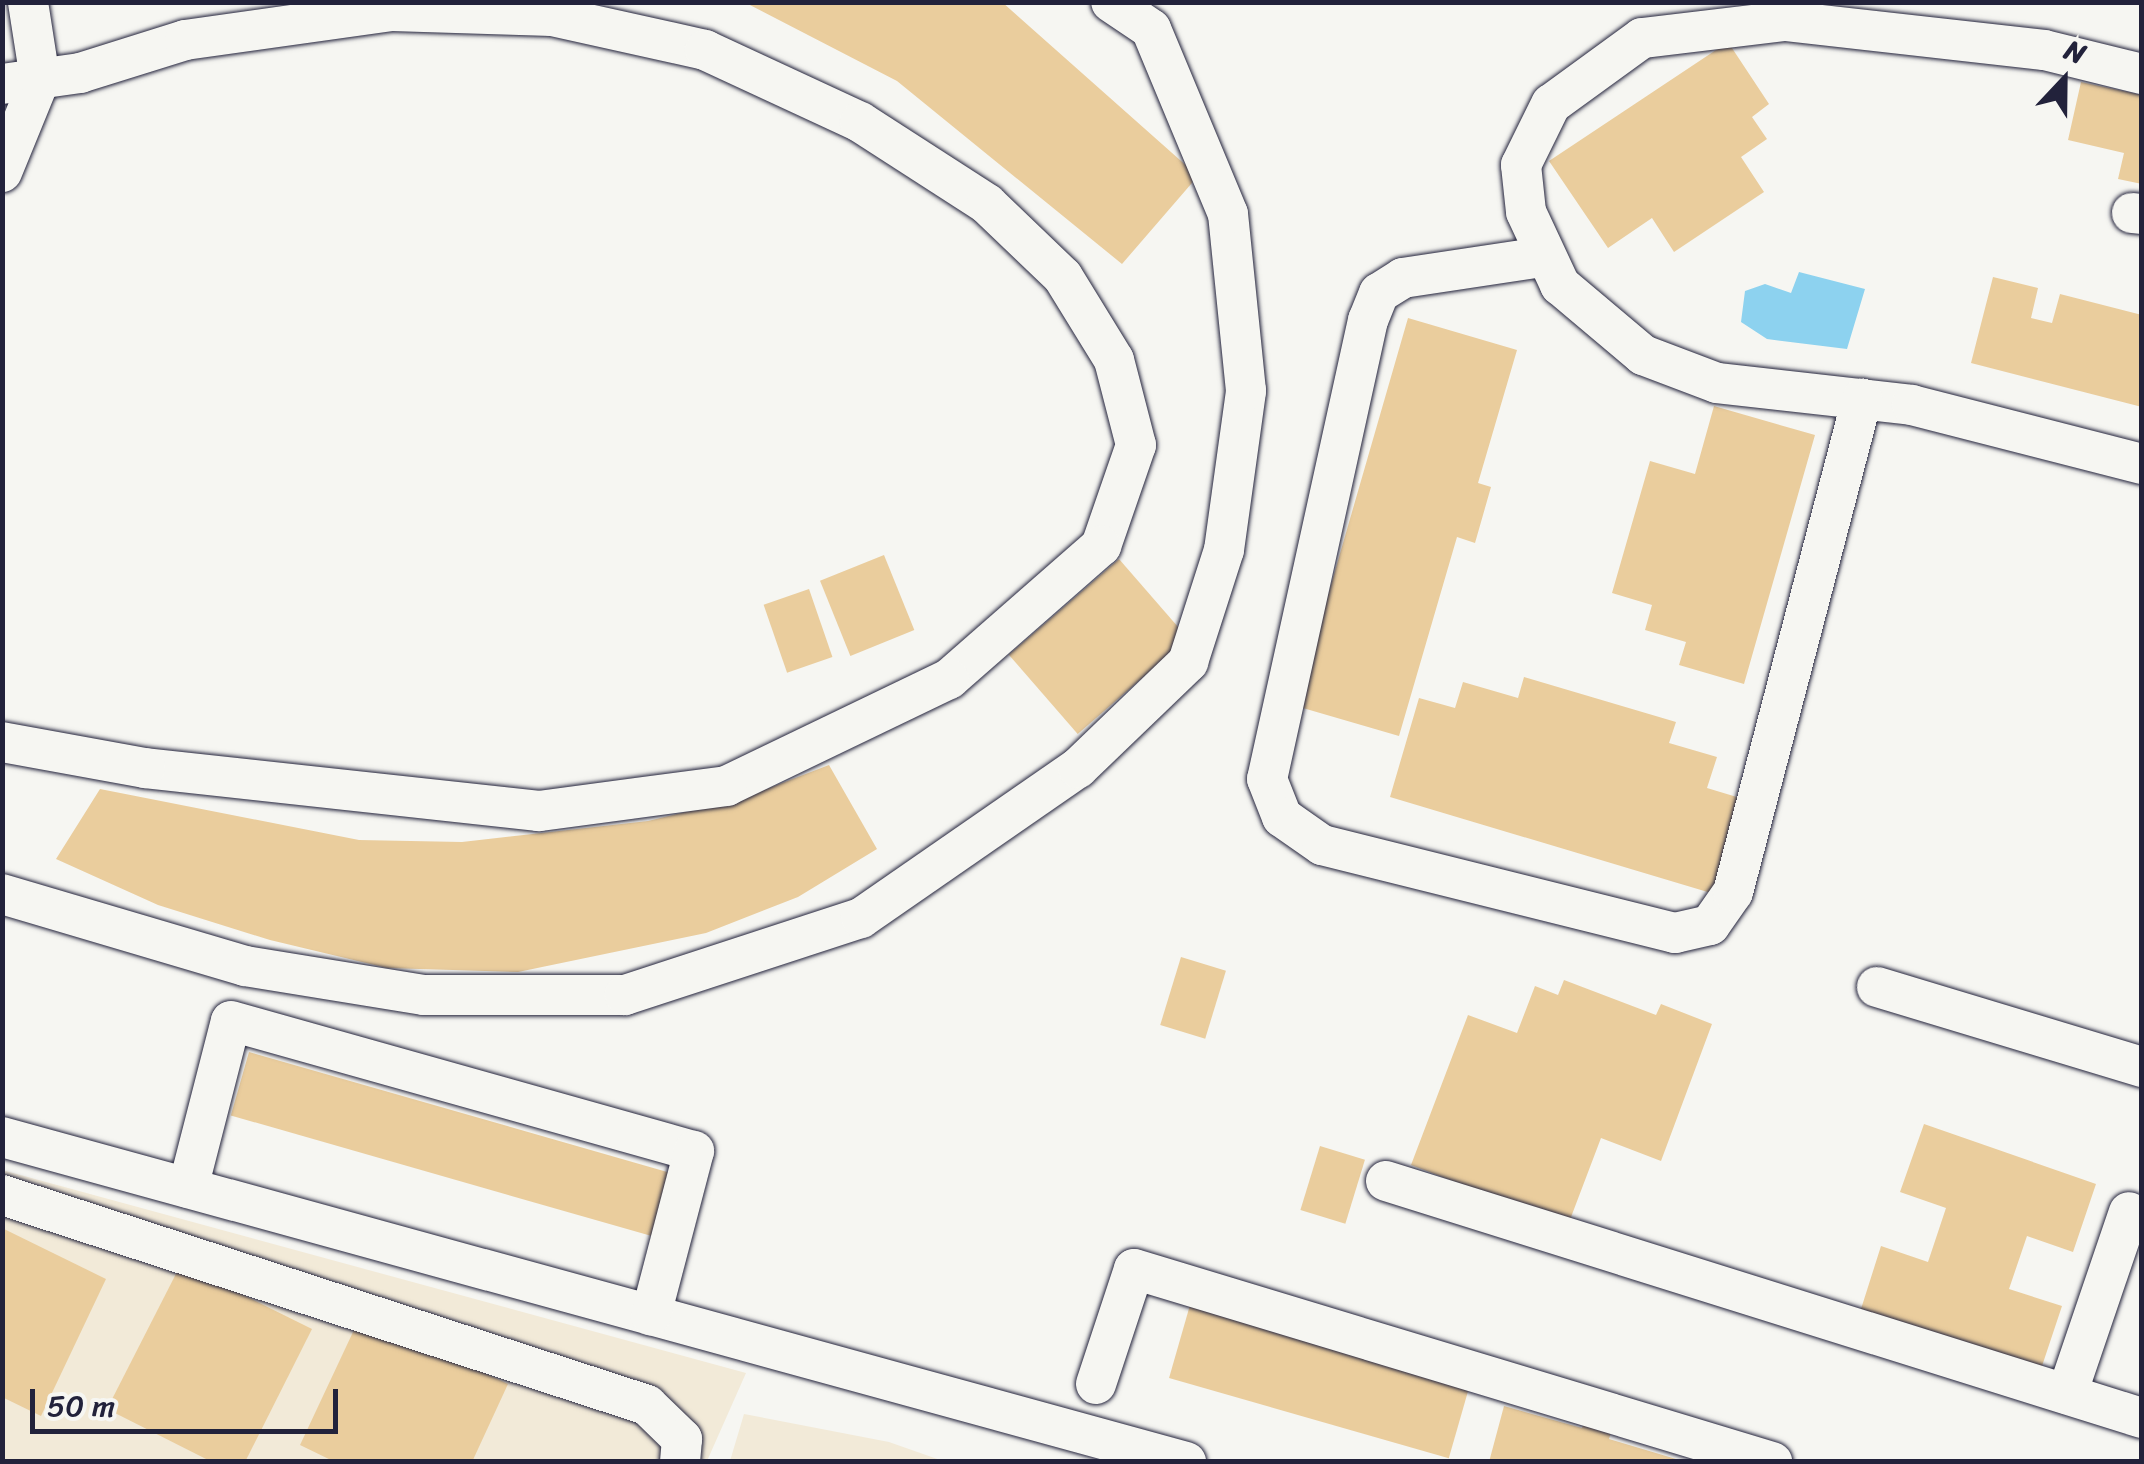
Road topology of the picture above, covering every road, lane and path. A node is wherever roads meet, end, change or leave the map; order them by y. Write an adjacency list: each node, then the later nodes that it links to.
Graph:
1 (28, 2): 4 (street)
2 (1111, 2): 10 (street)
3 (2142, 74): 6 (street)
4 (21, 82): 5 (street); 9 (street)
5 (2, 172)
6 (1542, 257): 7 (street); 7 (street)
7 (1862, 399): 8 (street)
8 (2142, 464)
9 (2, 742)
10 (2, 894)
11 (1877, 987): 12 (street)
12 (2142, 1067)
13 (2, 1137): 15 (street)
14 (1386, 1181): 20 (street)
15 (188, 1188): 18 (street); 18 (street)
16 (2, 1195): 22 (street)
17 (2129, 1212): 20 (street)
18 (651, 1315): 23 (street)
19 (1096, 1384): 24 (street)
20 (2066, 1394): 21 (street)
21 (2142, 1418)
22 (680, 1462)
23 (1186, 1462)
24 (1772, 1462)

